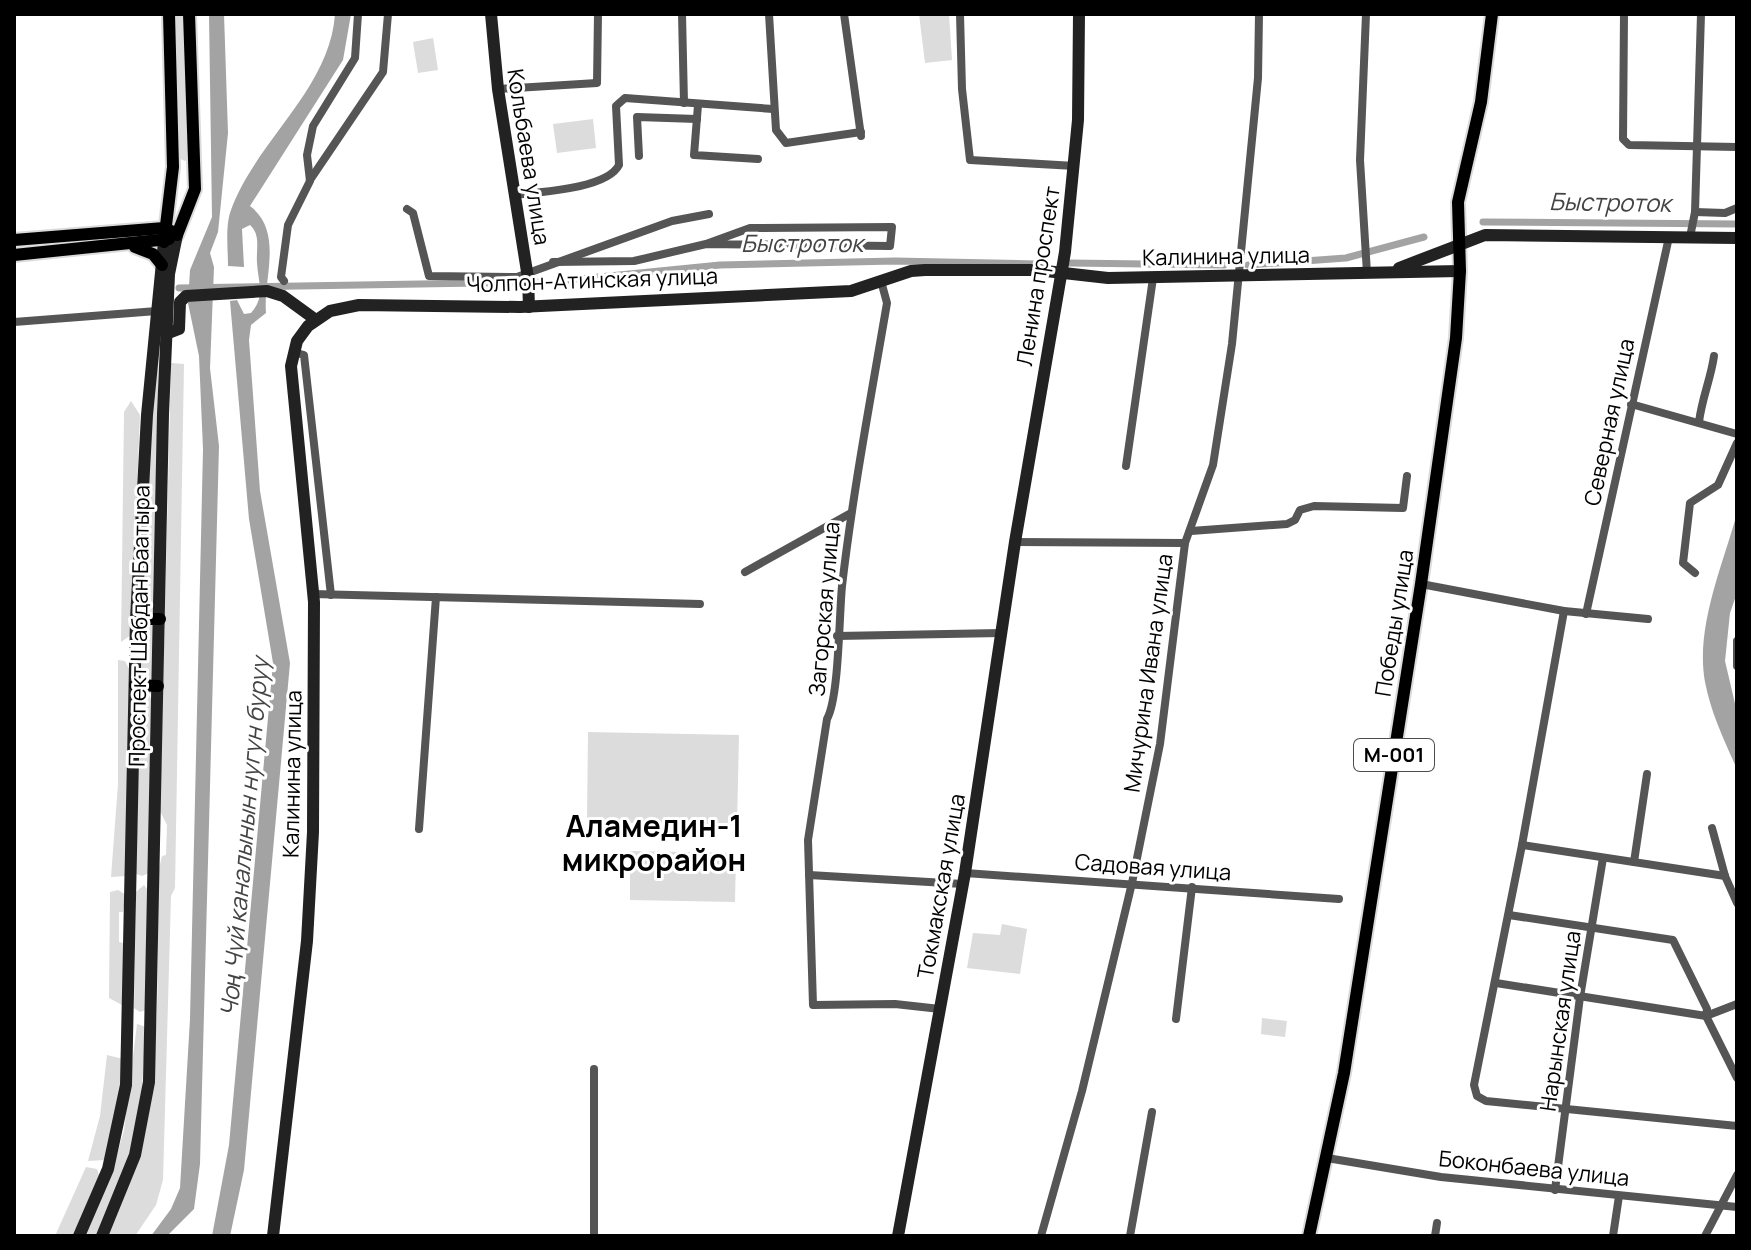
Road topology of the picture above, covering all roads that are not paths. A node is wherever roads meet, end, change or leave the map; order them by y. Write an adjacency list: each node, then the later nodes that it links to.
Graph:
1 (169, 14): 28 (main road, Проспект Шабдан Баатыра)
2 (189, 14): 26 (main road, Проспект Шабдан Баатыра)
3 (358, 14): 29 (street)
4 (388, 14): 29 (street)
5 (491, 14): 17 (main road, Кольбаева улица)
6 (598, 14): 17 (street)
7 (682, 14): 18 (street)
8 (769, 14): 20 (street)
9 (844, 14): 20 (street)
10 (960, 14): 27 (street)
11 (1079, 14): 27 (main road, Ленина проспект)
12 (1259, 14): 55 (street, Мичурина Ивана улица)
13 (1366, 14): 52 (street)
14 (1492, 14): 46 (main road, Победы улица / М-001)
15 (1624, 14): 22 (street)
16 (1701, 14): 22 (street)
17 (498, 89): 30 (main road, Кольбаева улица)
18 (684, 103): 19 (street); 30 (street)
19 (698, 105): 20 (street); 21 (street)
20 (773, 109)
21 (697, 119): 24 (street); 25 (street)
22 (1696, 147): 23 (street); 36 (street)
23 (1737, 147)
24 (639, 156)
25 (758, 159)
26 (194, 166): 28 (main road); 35 (main road, Проспект Шабдан Баатыра)
27 (1075, 166): 54 (main road, Ленина проспект)
28 (173, 167): 31 (main road, Проспект Шабдан Баатыра)
29 (310, 181): 57 (street)
30 (513, 195): 53 (main road, Кольбаева улица)
31 (169, 205): 35 (main road); 37 (main road, Проспект Шабдан Баатыра); 38 (main road)
32 (1737, 208): 36 (street)
33 (407, 209): 53 (street)
34 (709, 214): 48 (street)
35 (186, 220): 39 (main road, Проспект Шабдан Баатыра)
36 (1692, 223): 40 (main road, Калинина улица); 41 (main road, Калинина улица)
37 (164, 228): 38 (main road); 39 (main road); 43 (main road, Проспект Шабдан Баатыра)
38 (128, 231): 42 (main road)
39 (177, 235): 43 (main road); 63 (main road, Проспект Шабдан Баатыра)
40 (1669, 237): 46 (main road, Калинина улица); 66 (street, Северная улица)
41 (1737, 238)
42 (14, 240)
43 (164, 242): 45 (main road); 49 (main road, Проспект Шабдан Баатыра)
44 (706, 244): 44 (street); 48 (street)
45 (128, 245): 47 (main road); 49 (main road)
46 (1459, 246): 50 (main road, Калинина улица); 51 (main road, Победы улица / М-001)
47 (14, 255)
48 (553, 262): 53 (street)
49 (162, 265): 60 (main road, Проспект Шабдан Баатыра)
50 (1392, 270): 51 (main road, Калинина улица); 52 (main road, Калинина улица)
51 (1460, 271): 78 (main road, Победы улица / М-001)
52 (1367, 273): 55 (main road, Калинина улица)
53 (527, 275): 59 (main road, Кольбаева улица)
54 (1059, 275): 56 (main road, Калинина улица); 58 (main road, Чолпон-Атинская улица); 74 (main road, Ленина проспект)
55 (1238, 277): 56 (main road, Калинина улица); 73 (street, Мичурина Ивана улица)
56 (1153, 278): 70 (street)
57 (284, 281)
58 (881, 281): 59 (main road, Чолпон-Атинская улица); 72 (street, Загорская улица)
59 (529, 300): 61 (main road, Чолпон-Атинская улица)
60 (157, 311): 62 (street); 85 (main road, Проспект Шабдан Баатыра)
61 (316, 320): 63 (main road); 64 (main road)
62 (14, 322)
63 (166, 334): 86 (main road, Проспект Шабдан Баатыра)
64 (293, 352): 79 (main road, Калинина улица); 80 (street)
65 (1714, 356): 67 (street)
66 (1631, 404): 67 (street); 84 (street, Северная улица)
67 (1699, 422): 68 (street)
68 (1737, 434)
69 (1737, 443): 77 (street)
70 (1126, 466)
71 (1407, 476): 73 (street)
72 (851, 513): 76 (street); 89 (street, Загорская улица)
73 (1191, 531): 75 (street, Мичурина Ивана улица)
74 (1021, 542): 75 (street); 88 (main road, Токмакская улица)
75 (1185, 543): 105 (street, Мичурина Ивана улица)
76 (745, 572)
77 (1695, 573)
78 (1421, 584): 83 (street); 124 (main road, Победы улица / М-001)
79 (313, 594): 80 (street); 133 (main road, Калинина улица)
80 (331, 595): 81 (street)
81 (436, 597): 82 (street); 96 (street)
82 (700, 604)
83 (1564, 611): 84 (street); 97 (street)
84 (1586, 614): 87 (street)
85 (136, 619): 86 (main road); 92 (main road, Проспект Шабдан Баатыра)
86 (160, 619): 93 (main road, Проспект Шабдан Баатыра)
87 (1648, 619)
88 (1001, 633): 89 (street); 102 (main road, Токмакская улица)
89 (837, 636): 100 (street, Загорская улица)
90 (1737, 641): 91 (street)
91 (1737, 666)
92 (135, 685): 93 (main road); 103 (main road, Проспект Шабдан Баатыра)
93 (158, 686): 104 (main road, Проспект Шабдан Баатыра)
94 (1647, 774): 99 (street)
95 (1712, 828): 101 (street)
96 (419, 829)
97 (1522, 845): 98 (street); 109 (street)
98 (1603, 858): 99 (street); 110 (street, Нарынская улица)
99 (1634, 862): 101 (street)
100 (809, 875): 102 (street, Садовая улица); 114 (street, Загорская улица)
101 (1725, 876): 108 (street)
102 (964, 879): 105 (street, Садовая улица); 114 (main road, Токмакская улица)
103 (131, 880): 104 (main road); 116 (main road, Проспект Шабдан Баатыра)
104 (153, 881): 117 (main road, Проспект Шабдан Баатыра)
105 (1132, 883): 106 (street, Садовая улица); 136 (street, Мичурина Ивана улица)
106 (1192, 887): 107 (street, Садовая улица); 118 (street)
107 (1339, 899)
108 (1737, 903)
109 (1509, 915): 110 (street); 111 (street)
110 (1592, 927): 112 (street, Нарынская улица); 115 (street)
111 (1496, 983): 112 (street); 121 (street)
112 (1580, 997): 115 (street); 121 (street, Нарынская улица)
113 (1737, 1004): 115 (street)
114 (940, 1009): 135 (main road, Токмакская улица)
115 (1706, 1012): 120 (street)
116 (130, 1014): 117 (main road); 131 (main road, Проспект Шабдан Баатыра)
117 (151, 1019): 132 (main road, Проспект Шабдан Баатыра)
118 (1176, 1019)
119 (594, 1069): 134 (street)
120 (1737, 1078)
121 (1564, 1111): 123 (street); 126 (street, Нарынская улица)
122 (1152, 1112): 137 (street)
123 (1737, 1126)
124 (1327, 1158): 126 (street, Боконбаева улица); 138 (main road, Победы улица / М-001)
125 (1737, 1175): 128 (street)
126 (1555, 1190): 127 (street, Боконбаева улица)
127 (1619, 1196): 128 (street, Боконбаева улица); 140 (street)
128 (1721, 1205): 129 (street, Боконбаева улица); 141 (street)
129 (1737, 1207)
130 (1437, 1223): 139 (street)
131 (79, 1236)
132 (102, 1236)
133 (273, 1236)
134 (594, 1236)
135 (898, 1236)
136 (1041, 1236)
137 (1130, 1236)
138 (1309, 1236)
139 (1435, 1236)
140 (1613, 1236)
141 (1705, 1236)

